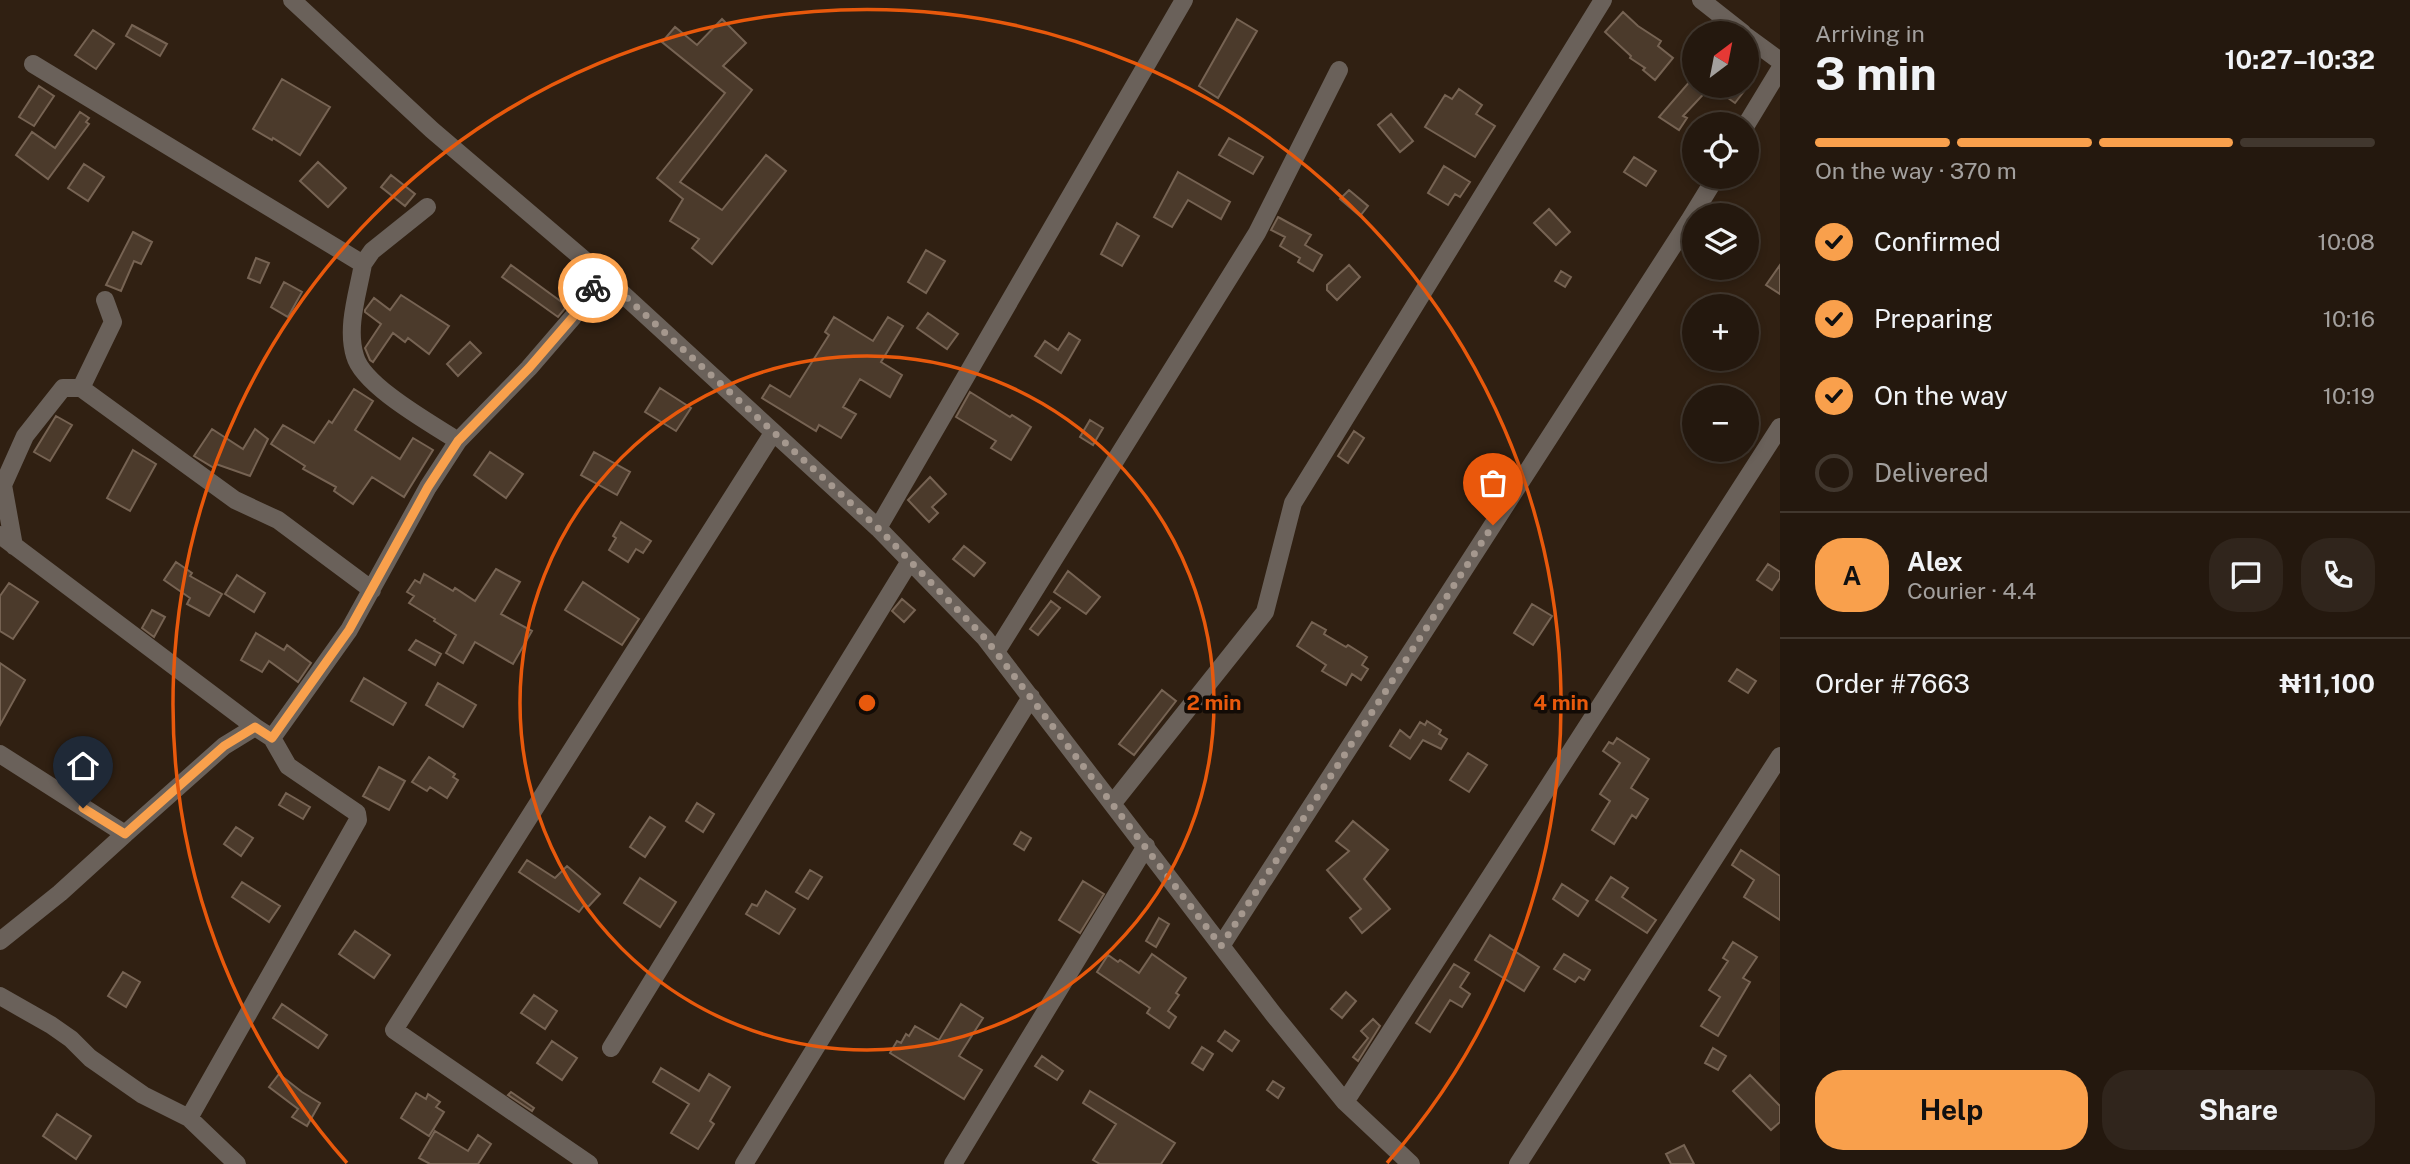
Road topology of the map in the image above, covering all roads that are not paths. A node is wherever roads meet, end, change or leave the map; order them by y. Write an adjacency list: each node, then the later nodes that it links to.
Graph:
1 (292, 0): 15 (street)
2 (1184, 0): 21 (street)
3 (1603, 0): 31 (street)
4 (1701, 0): 5 (street)
5 (1728, 21)
6 (1759, 45): 7 (street)
7 (1780, 61)
8 (33, 64): 14 (street)
9 (1780, 69): 11 (street)
10 (1339, 70): 25 (street)
11 (1754, 112)
12 (1709, 189): 35 (street)
13 (427, 207): 14 (street)
14 (363, 264): 20 (street)
15 (602, 275): 19 (street); 20 (street)
16 (105, 300): 17 (street)
17 (81, 388): 22 (street); 24 (street)
18 (1780, 427): 38 (street)
19 (773, 433): 21 (street); 40 (street)
20 (458, 441): 24 (street)
21 (878, 528): 23 (street)
22 (7, 540): 27 (street)
23 (910, 561): 25 (street); 37 (street)
24 (372, 590): 28 (street)
25 (996, 652): 26 (street)
26 (1031, 697): 31 (street); 42 (street)
27 (255, 727): 28 (street); 32 (street)
28 (272, 738): 39 (street)
29 (0, 754): 32 (street)
30 (1780, 756): 45 (street)
31 (1113, 803): 33 (street)
32 (125, 834): 34 (street)
33 (1146, 846): 35 (street); 43 (street)
34 (0, 941)
35 (1221, 946): 38 (street)
36 (0, 996): 39 (street)
37 (611, 1048)
38 (1345, 1102): 44 (street)
39 (189, 1118): 41 (street)
40 (586, 1163)
41 (237, 1164)
42 (744, 1164)
43 (953, 1164)
44 (1411, 1164)
45 (1518, 1164)

